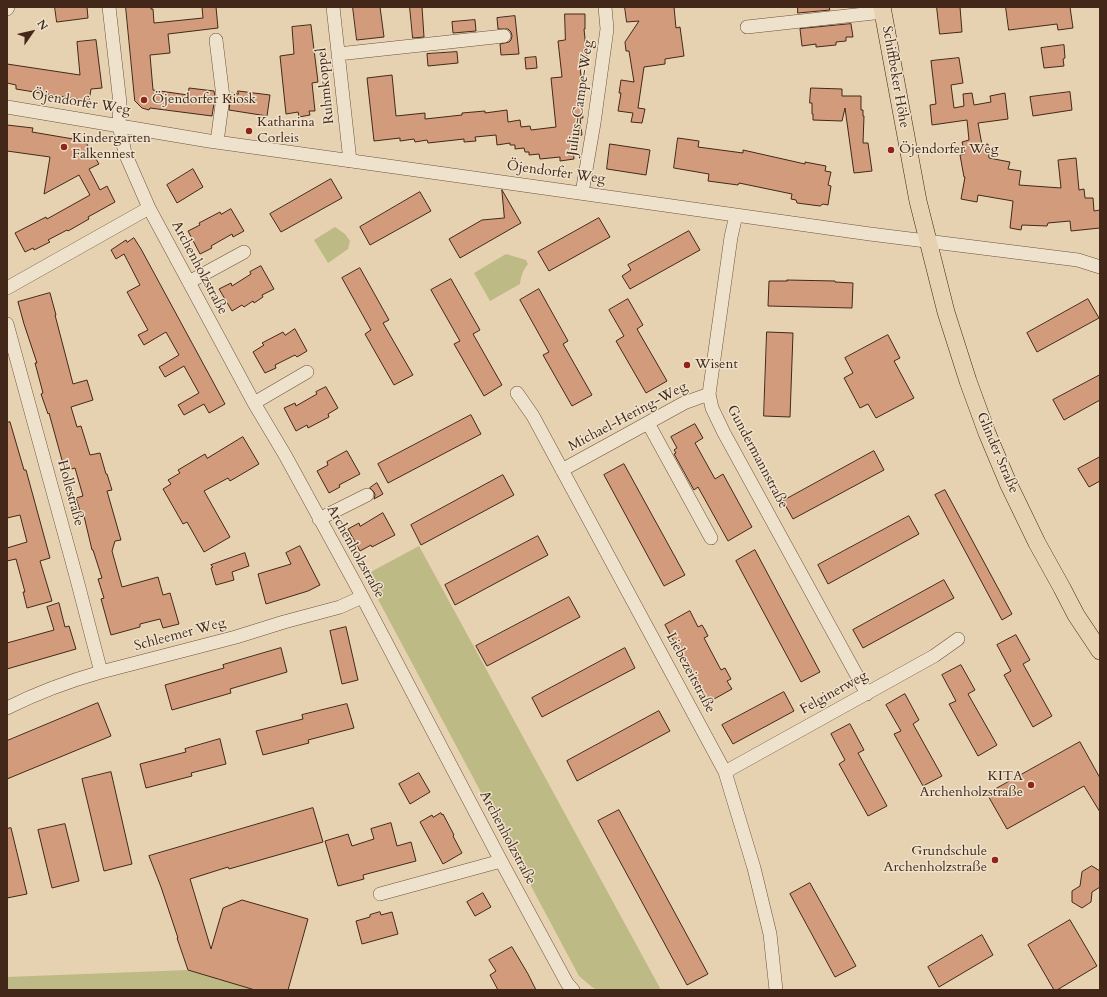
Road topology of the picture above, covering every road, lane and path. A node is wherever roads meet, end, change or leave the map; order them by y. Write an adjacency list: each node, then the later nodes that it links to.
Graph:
1 (109, 7): 10 (street, Archenholzstraße)
2 (333, 7): 8 (street, Ruhmkoppel)
3 (605, 7): 13 (street, Julius-Campe-Weg)
4 (883, 9): 5 (street); 16 (main road, Schiffbeker Höhe)
5 (747, 27)
6 (504, 36): 8 (street)
7 (216, 40): 11 (street)
8 (338, 54): 12 (street, Ruhmkoppel)
9 (7, 107): 10 (street, Öjendorfer Weg)
10 (119, 125): 11 (street, Öjendorfer Weg); 14 (street, Archenholzstraße)
11 (217, 142): 12 (street, Öjendorfer Weg)
12 (350, 161): 13 (street, Öjendorfer Weg)
13 (582, 193): 15 (street, Öjendorfer Weg)
14 (149, 208): 19 (street, Archenholzstraße); 20 (street)
15 (736, 215): 16 (street, Öjendorfer Weg); 24 (street, Gundermannstraße)
16 (927, 241): 18 (street, Öjendorfer Weg); 33 (main road, Glinder Straße)
17 (244, 252): 19 (street)
18 (1100, 267)
19 (189, 282): 25 (street, Archenholzstraße)
20 (7, 288)
21 (7, 324): 34 (street, Hollestraße)
22 (308, 372): 25 (street)
23 (517, 393): 27 (street, Liebezeitstraße)
24 (709, 394): 26 (street, Michael-Hering-Weg); 35 (street, Gundermannstraße)
25 (254, 402): 29 (street, Archenholzstraße)
26 (648, 423): 27 (street, Michael-Hering-Weg); 30 (street)
27 (562, 470): 37 (street, Liebezeitstraße)
28 (367, 495): 29 (street)
29 (319, 519): 31 (street, Archenholzstraße)
30 (710, 538)
31 (362, 598): 34 (street, Schleemer Weg); 38 (street, Archenholzstraße)
32 (958, 639): 35 (street, Felginerweg)
33 (1100, 651)
34 (101, 672): 36 (street, Schleemer Weg)
35 (867, 694): 37 (street, Felginerweg)
36 (7, 708)
37 (725, 772): 41 (street, Liebezeitstraße)
38 (501, 861): 39 (street); 40 (street, Archenholzstraße)
39 (380, 894)
40 (573, 990)
41 (776, 990)

